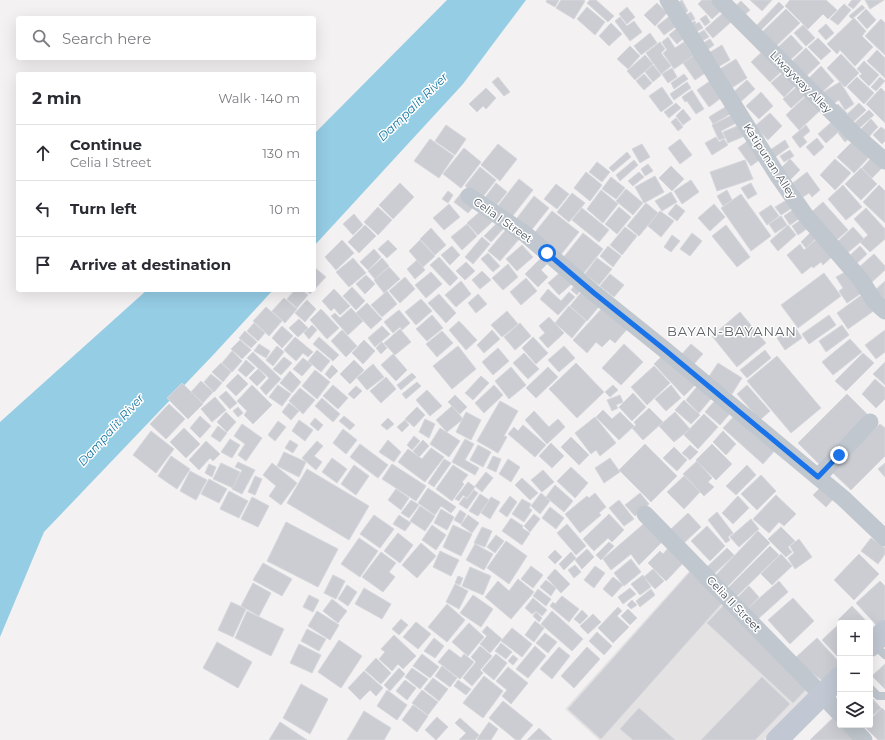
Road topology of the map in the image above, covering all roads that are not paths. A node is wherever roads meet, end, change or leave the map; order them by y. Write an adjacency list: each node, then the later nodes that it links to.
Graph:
1 (668, 0): 5 (street, Katipunan Alley)
2 (720, 0): 3 (street, Liwayway Alley)
3 (885, 161)
4 (469, 196): 7 (street, Celia I Street)
5 (885, 311)
6 (870, 422): 7 (street)
7 (818, 477): 9 (street, Celia I Street)
8 (645, 514): 12 (street, Celia II Street)
9 (885, 538)
10 (837, 680): 12 (main road)
11 (873, 691): 13 (lane)
12 (822, 695): 14 (street, Celia II Street); 16 (main road)
13 (885, 696)
14 (837, 711)
15 (853, 728): 17 (street)
16 (776, 740)
17 (864, 740)

